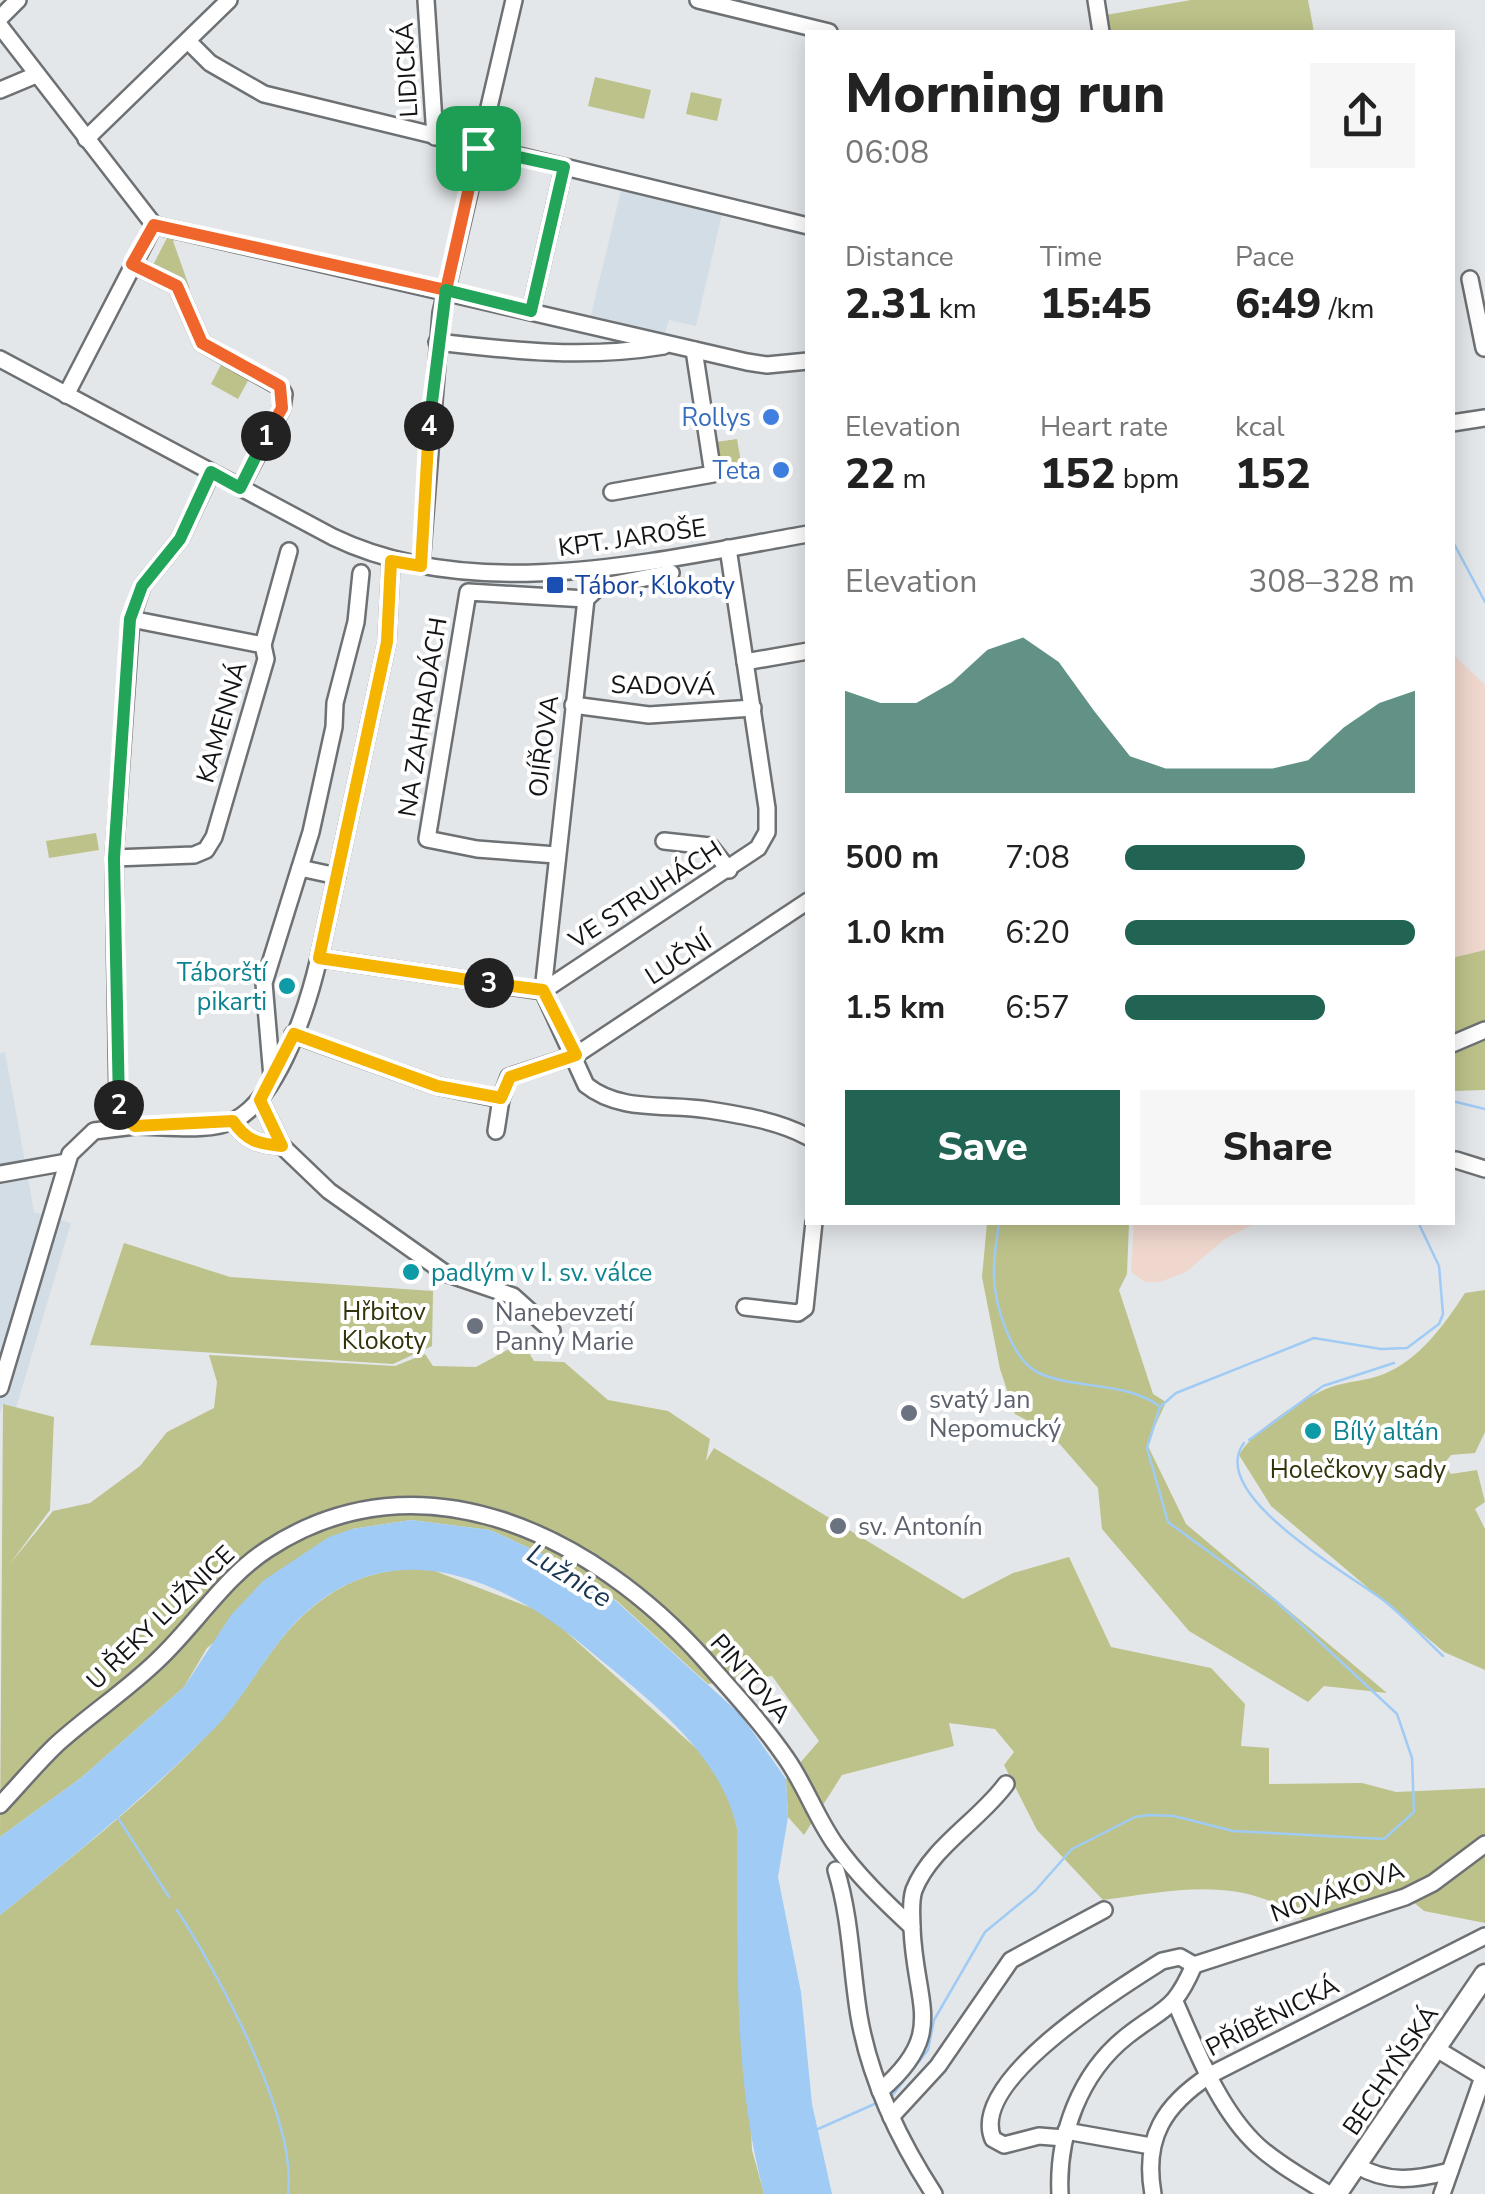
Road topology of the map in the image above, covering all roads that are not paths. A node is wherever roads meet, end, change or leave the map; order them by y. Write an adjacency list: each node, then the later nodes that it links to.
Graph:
1 (18, 0): 7 (street)
2 (229, 0): 11 (street)
3 (426, 0): 14 (street, LIDICKÁ)
4 (514, 0): 16 (street)
5 (698, 0): 9 (street)
6 (1096, 0): 10 (street)
7 (0, 18)
8 (0, 26): 12 (street)
9 (821, 30)
10 (1101, 30)
11 (188, 41): 14 (street); 15 (street)
12 (36, 75): 13 (street); 15 (street)
13 (0, 90)
14 (434, 137): 16 (street)
15 (86, 140): 18 (street)
16 (478, 148): 17 (street); 22 (street)
17 (564, 167): 19 (street); 23 (street)
18 (154, 225): 20 (street); 22 (street)
19 (805, 225)
20 (132, 264): 30 (street); 34 (street)
21 (1470, 279): 26 (street)
22 (446, 290): 23 (street); 24 (street)
23 (531, 311): 25 (street)
24 (437, 342): 25 (street); 40 (street)
25 (672, 345): 27 (street)
26 (1484, 348)
27 (694, 350): 29 (street); 35 (street)
28 (0, 359): 30 (street, KPT. JAROŠE)
29 (805, 360)
30 (66, 395): 33 (street, KPT. JAROŠE)
31 (1485, 418): 32 (street)
32 (1455, 423)
33 (211, 472): 34 (street, KPT. JAROŠE); 44 (street)
34 (240, 488): 39 (street, KPT. JAROŠE)
35 (612, 492)
36 (805, 535): 37 (street, KPT. JAROŠE)
37 (728, 548): 40 (street, KPT. JAROŠE); 49 (street, VE STRUHÁCH)
38 (290, 551): 47 (street)
39 (391, 561): 40 (street, KPT. JAROŠE); 46 (street)
40 (421, 566)
41 (361, 573): 45 (street)
42 (671, 574): 43 (street)
43 (586, 599): 50 (street, OJÍŘOVA); 55 (street, NA ZAHRADÁCH)
44 (130, 619): 47 (street, KAMENNÁ); 56 (street)
45 (356, 622): 46 (street); 52 (street)
46 (388, 629): 53 (street)
47 (263, 646): 56 (street, KAMENNÁ)
48 (805, 652): 49 (street)
49 (745, 662): 51 (street, VE STRUHÁCH)
50 (573, 706): 51 (street, SADOVÁ); 55 (street, OJÍŘOVA)
51 (753, 708): 58 (street, VE STRUHÁCH)
52 (334, 727): 53 (street); 57 (street)
53 (369, 734): 59 (street)
54 (664, 841): 58 (street)
55 (556, 854): 62 (street, OJÍŘOVA)
56 (114, 858): 71 (street)
57 (300, 868): 59 (street); 67 (street)
58 (730, 870): 62 (street, VE STRUHÁCH)
59 (337, 876): 61 (street)
60 (805, 903): 66 (street, LUČNÍ)
61 (319, 958): 62 (street); 64 (street)
62 (543, 990): 66 (street)
63 (1485, 1030): 65 (street)
64 (294, 1034): 67 (street); 68 (street)
65 (1455, 1043)
66 (576, 1055): 68 (street, LUČNÍ); 73 (street)
67 (272, 1081): 69 (street)
68 (501, 1098): 72 (street)
69 (260, 1100): 70 (street); 74 (street)
70 (233, 1121): 71 (street); 74 (street)
71 (135, 1126): 76 (street)
72 (496, 1131)
73 (805, 1135)
74 (282, 1146): 81 (street)
75 (1456, 1160): 77 (street)
76 (67, 1162): 78 (street); 82 (street)
77 (1485, 1169)
78 (0, 1174)
79 (814, 1225): 80 (street)
80 (745, 1307)
81 (552, 1331)
82 (0, 1388)
83 (498, 1519): 85 (street, U ŘEKY LUŽNICE); 89 (street, PINTOVA)
84 (1006, 1784): 89 (street)
85 (0, 1806)
86 (1485, 1844): 91 (street, NOVÁKOVA)
87 (836, 1870): 96 (street)
88 (1104, 1910): 97 (street)
89 (912, 1927): 96 (street)
90 (1485, 1936): 95 (street, PŘÍBĚNICKÁ)
91 (1194, 1966): 93 (street); 98 (street, NOVÁKOVA)
92 (1485, 1975): 94 (main road, BECHYŇSKÁ)
93 (1176, 2004): 95 (street); 98 (street)
94 (1435, 2048): 100 (main road, BECHYŇSKÁ); 101 (street)
95 (1210, 2075): 99 (street, PŘÍBĚNICKÁ); 105 (street)
96 (880, 2091): 97 (street)
97 (891, 2116): 102 (street)
98 (1065, 2135): 99 (street); 103 (street)
99 (1151, 2146): 104 (street)
100 (1356, 2165): 101 (street); 105 (main road, BECHYŇSKÁ)
101 (1450, 2171): 106 (street)
102 (934, 2194)
103 (1060, 2194)
104 (1153, 2194)
105 (1333, 2194)
106 (1442, 2194)

